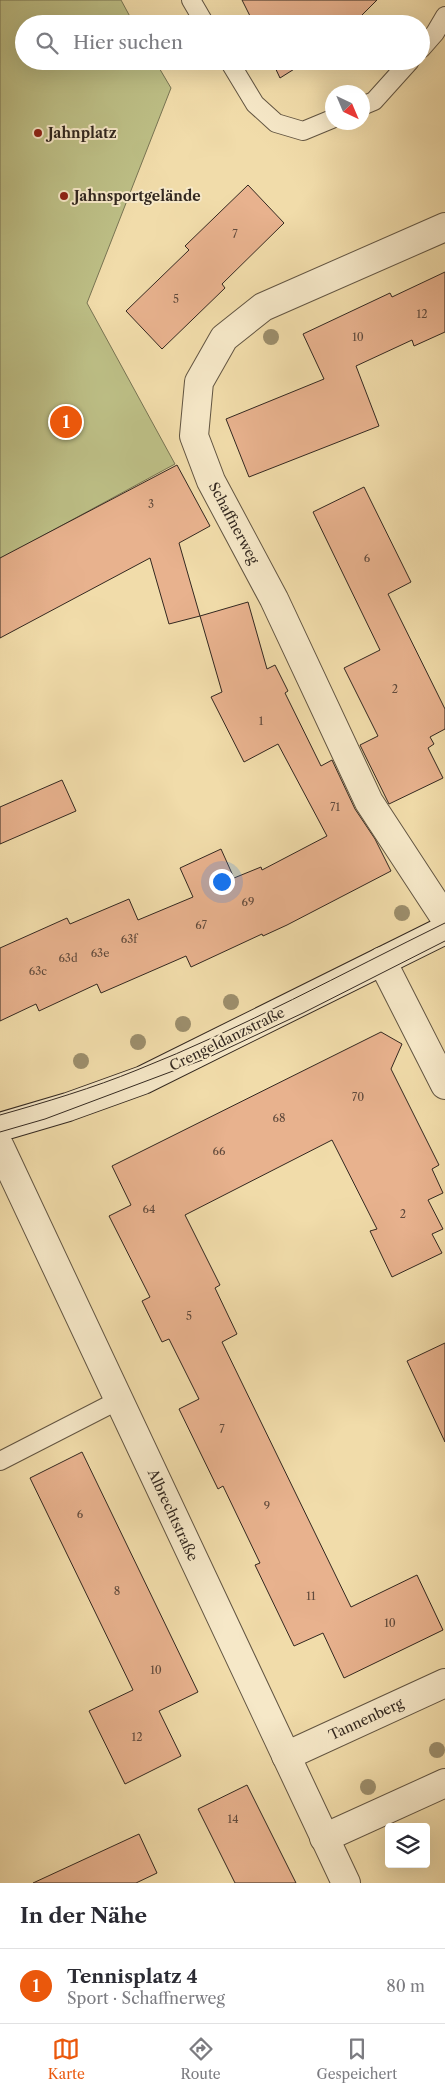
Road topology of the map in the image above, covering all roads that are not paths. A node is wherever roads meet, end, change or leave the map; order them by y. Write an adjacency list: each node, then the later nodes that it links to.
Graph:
1 (191, 0): 2 (lane)
2 (200, 15)
3 (445, 16): 4 (lane)
4 (430, 39)
5 (234, 70): 8 (lane)
6 (402, 70): 7 (lane)
7 (370, 103)
8 (325, 122)
9 (445, 227): 10 (street, Schaffnerweg)
10 (445, 918)
11 (445, 930): 12 (street, Crengeldanzstraße)
12 (382, 961): 13 (street); 14 (street, Crengeldanzstraße)
13 (445, 1085)
14 (0, 1127)
15 (0, 1148): 16 (street, Albrechtstraße)
16 (119, 1400): 17 (lane); 19 (street, Albrechtstraße)
17 (0, 1461)
18 (445, 1683): 19 (street, Tannenberg)
19 (286, 1756): 21 (street, Albrechtstraße)
20 (445, 1784): 21 (street)
21 (324, 1838): 22 (street, Albrechtstraße)
22 (346, 1883)

